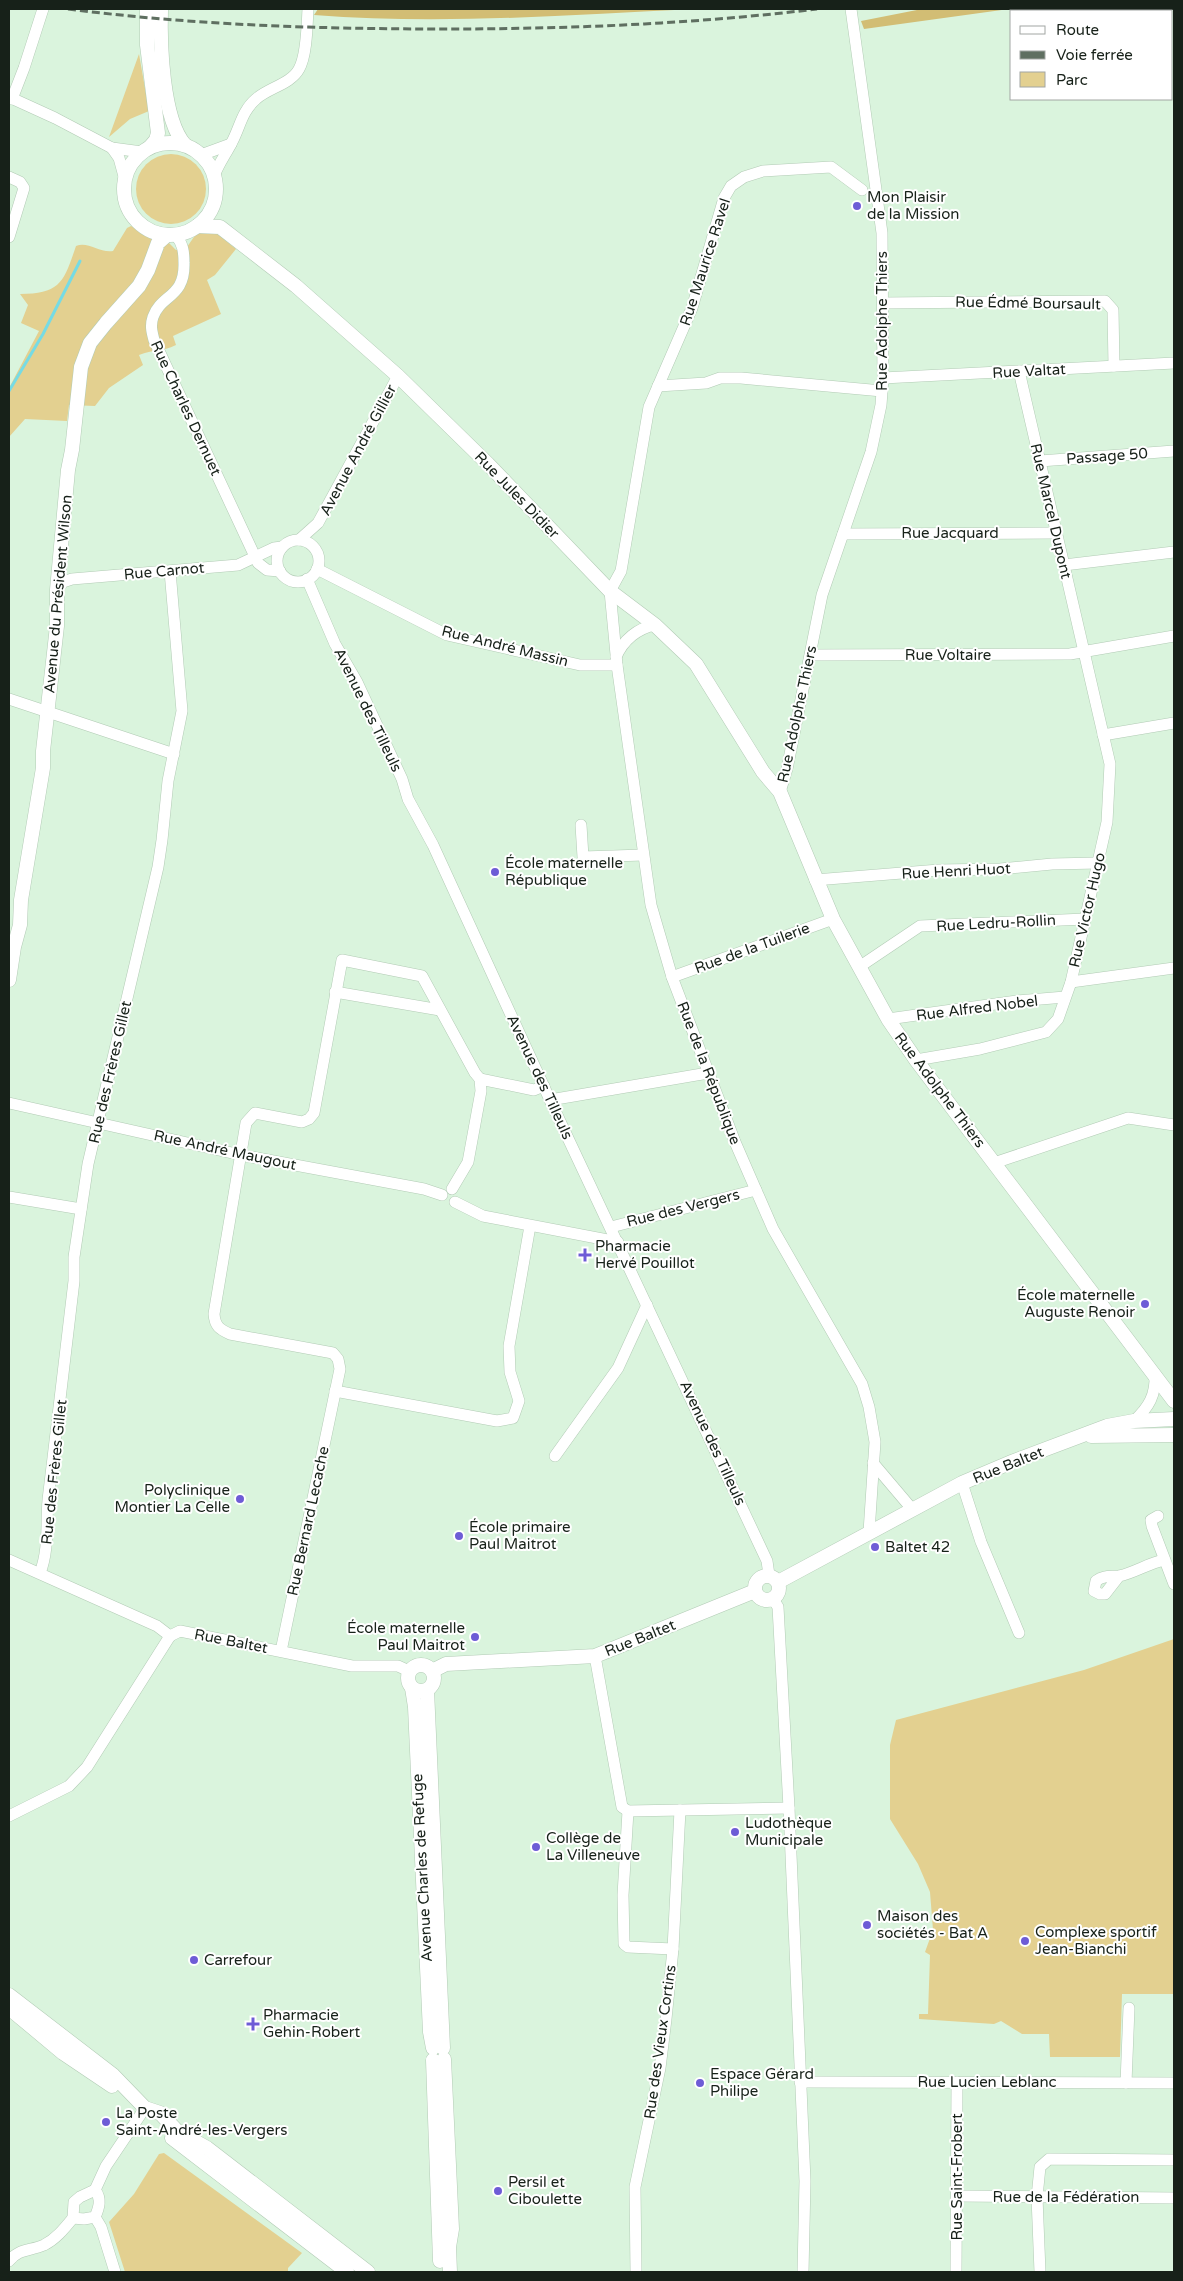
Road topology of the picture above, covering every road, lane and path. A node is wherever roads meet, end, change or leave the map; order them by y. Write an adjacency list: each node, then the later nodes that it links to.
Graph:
1 (43, 9): 6 (street)
2 (147, 9): 10 (street)
3 (161, 9): 8 (street)
4 (308, 9): 7 (street)
5 (851, 9): 21 (street, Rue Adolphe Thiers)
6 (10, 98): 9 (street)
7 (231, 144): 11 (street); 12 (street)
8 (185, 145): 10 (street); 11 (street)
9 (112, 148): 10 (street); 14 (street)
10 (146, 150): 14 (street)
11 (201, 155): 12 (street)
12 (214, 176): 16 (street)
13 (9, 177): 20 (street)
14 (125, 180): 19 (street)
15 (862, 190): 27 (street, Rue Maurice Ravel)
16 (213, 205): 17 (street); 18 (street)
17 (197, 226): 18 (street); 19 (street)
18 (220, 228): 25 (street, Rue Jules Didier)
19 (171, 234): 38 (street, Rue Charles Dernuet); 41 (street, Avenue du Président Wilson)
20 (9, 237)
21 (883, 303): 23 (street, Rue Édmé Boursault); 26 (street, Rue Adolphe Thiers)
22 (1174, 363): 23 (street, Rue Valtat)
23 (1114, 366): 24 (street, Rue Valtat)
24 (1019, 371): 26 (street, Rue Valtat); 30 (street, Rue Marcel Dupont)
25 (398, 376): 31 (street, Avenue André Gillier); 47 (street, Rue Jules Didier)
26 (883, 378): 28 (street, Rue Adolphe Thiers)
27 (658, 386): 28 (street); 47 (street, Rue Maurice Ravel)
28 (882, 391): 33 (street, Rue Adolphe Thiers)
29 (1174, 451): 30 (street, Passage 50)
30 (1040, 461): 32 (street, Rue Marcel Dupont)
31 (318, 523): 34 (street, Avenue André Gillier); 36 (street, Avenue André Gillier)
32 (1056, 533): 33 (street, Rue Jacquard); 39 (street, Rue Marcel Dupont)
33 (844, 534): 51 (street, Rue Adolphe Thiers)
34 (299, 540): 35 (street); 36 (street)
35 (282, 547): 38 (street, Rue Carnot); 43 (street)
36 (316, 550): 40 (street)
37 (1174, 552): 39 (street)
38 (255, 557): 42 (street, Rue Carnot); 43 (street)
39 (1064, 565): 50 (street, Rue Marcel Dupont)
40 (317, 569): 45 (street); 52 (street, Rue André Massin)
41 (58, 570): 44 (street); 46 (street, Avenue du Président Wilson)
42 (170, 571): 44 (street, Rue Carnot); 57 (street, Rue des Frères Gillet)
43 (280, 571): 45 (street)
44 (72, 579): 46 (street)
45 (306, 579): 77 (street, Avenue des Tilleuls)
46 (57, 590): 54 (street, Avenue du Président Wilson)
47 (610, 591): 48 (street, Rue Jules Didier); 52 (street, Rue de la République)
48 (655, 625): 52 (street); 58 (street, Rue Jules Didier)
49 (1174, 636): 50 (street, Rue Voltaire)
50 (1084, 651): 51 (street, Rue Voltaire); 56 (street, Rue Victor Hugo)
51 (811, 655): 58 (street, Rue Adolphe Thiers)
52 (617, 661): 60 (street, Rue de la République)
53 (9, 699): 54 (street)
54 (47, 712): 57 (street); 68 (street, Avenue du Président Wilson)
55 (1174, 723): 56 (street)
56 (1103, 735): 61 (street, Rue Victor Hugo)
57 (174, 754): 80 (street, Rue des Frères Gillet)
58 (780, 792): 62 (street, Rue Adolphe Thiers)
59 (581, 825): 60 (street)
60 (643, 855): 67 (street, Rue de la République)
61 (1098, 862): 62 (street, Rue Henri Huot); 64 (street, Rue Victor Hugo)
62 (815, 880): 63 (street, Rue Adolphe Thiers)
63 (833, 919): 65 (street, Rue Adolphe Thiers); 67 (street, Rue de la Tuilerie)
64 (1085, 919): 65 (street, Rue Ledru-Rollin); 69 (street, Rue Victor Hugo)
65 (859, 967): 73 (street, Rue Adolphe Thiers)
66 (1174, 968): 69 (street)
67 (672, 977): 75 (street, Rue de la République)
68 (9, 980)
69 (1071, 982): 71 (street, Rue Victor Hugo)
70 (335, 992): 72 (street); 72 (street); 82 (street)
71 (1065, 997): 73 (street, Rue Alfred Nobel); 74 (street, Rue Victor Hugo)
72 (440, 1010): 76 (street)
73 (888, 1019): 74 (street, Rue Adolphe Thiers)
74 (916, 1060): 83 (street, Rue Adolphe Thiers)
75 (708, 1073): 78 (street); 84 (street, Rue de la République)
76 (480, 1079): 77 (street); 85 (street)
77 (544, 1086): 78 (street, Avenue des Tilleuls)
78 (550, 1100): 89 (street, Avenue des Tilleuls)
79 (9, 1103): 80 (street, Rue André Maugout)
80 (98, 1122): 82 (street, Rue André Maugout); 87 (street, Rue des Frères Gillet)
81 (1174, 1126): 83 (street)
82 (241, 1155): 85 (street, Rue André Maugout); 93 (street, Rue Bernard Lecache)
83 (994, 1162): 92 (street, Rue Adolphe Thiers)
84 (756, 1190): 89 (street, Rue des Vergers); 100 (street, Rue de la République)
85 (447, 1192): 88 (street, Rue André Maugout)
86 (9, 1197): 87 (street)
87 (81, 1209): 107 (street, Rue des Frères Gillet)
88 (530, 1226): 90 (street); 93 (street)
89 (611, 1227): 90 (street, Avenue des Tilleuls)
90 (618, 1242): 91 (street, Avenue des Tilleuls)
91 (647, 1305): 99 (street); 109 (street, Avenue des Tilleuls)
92 (1155, 1374): 94 (street, Rue Adolphe Thiers); 96 (street)
93 (335, 1391): 115 (street, Rue Bernard Lecache)
94 (1174, 1401)
95 (1174, 1420): 96 (street, Rue Baltet)
96 (1134, 1421): 98 (street, Rue Baltet)
97 (1174, 1435): 98 (street, Rue Baltet)
98 (1080, 1436): 101 (street, Rue Baltet)
99 (555, 1456)
100 (873, 1463): 102 (street); 104 (street, Rue de la République)
101 (962, 1483): 102 (street, Rue Baltet); 113 (street)
102 (912, 1509): 104 (street, Rue Baltet)
103 (1158, 1516): 106 (street)
104 (868, 1532): 109 (street, Rue Baltet)
105 (9, 1560): 107 (street)
106 (1164, 1560): 108 (street); 110 (street)
107 (40, 1573): 114 (street)
108 (1119, 1576)
109 (774, 1578): 111 (street); 112 (street)
110 (1174, 1584)
111 (755, 1591): 112 (street); 116 (street, Rue Baltet)
112 (775, 1603): 121 (street)
113 (1019, 1634)
114 (170, 1636): 115 (street, Rue Baltet); 124 (street)
115 (281, 1651): 118 (street, Rue Baltet)
116 (595, 1656): 117 (street, Rue Baltet); 123 (street)
117 (432, 1670): 118 (street); 120 (street)
118 (410, 1672): 119 (street)
119 (412, 1688): 120 (street); 129 (street, Avenue Charles de Refuge)
120 (427, 1690): 129 (street, Avenue Charles de Refuge)
121 (789, 1808): 122 (street); 130 (street)
122 (680, 1810): 123 (street); 125 (street, Rue des Vieux Cortins)
123 (628, 1811): 125 (street)
124 (9, 1816)
125 (673, 1949): 148 (street, Rue des Vieux Cortins)
126 (9, 1995): 134 (street)
127 (9, 2008): 134 (street)
128 (1130, 2008): 132 (street)
129 (438, 2054): 146 (street, Avenue Charles de Refuge); 147 (street, Avenue Charles de Refuge)
130 (800, 2082): 131 (street, Rue Lucien Leblanc); 149 (street)
131 (957, 2082): 132 (street, Rue Lucien Leblanc); 137 (street, Rue Saint-Frobert)
132 (1126, 2083): 133 (street, Rue Lucien Leblanc)
133 (1174, 2084)
134 (145, 2108): 136 (street); 144 (street); 145 (street)
135 (1174, 2160): 138 (street)
136 (95, 2190): 140 (street); 141 (street)
137 (957, 2196): 138 (street, Rue de la Fédération); 150 (street, Rue Saint-Frobert)
138 (1037, 2197): 139 (street, Rue de la Fédération); 151 (street)
139 (1174, 2198)
140 (95, 2217): 141 (street); 143 (street)
141 (73, 2218): 142 (street)
142 (9, 2261)
143 (115, 2272)
144 (347, 2272)
145 (368, 2272)
146 (441, 2272)
147 (450, 2272)
148 (636, 2272)
149 (804, 2272)
150 (956, 2272)
151 (1040, 2272)

